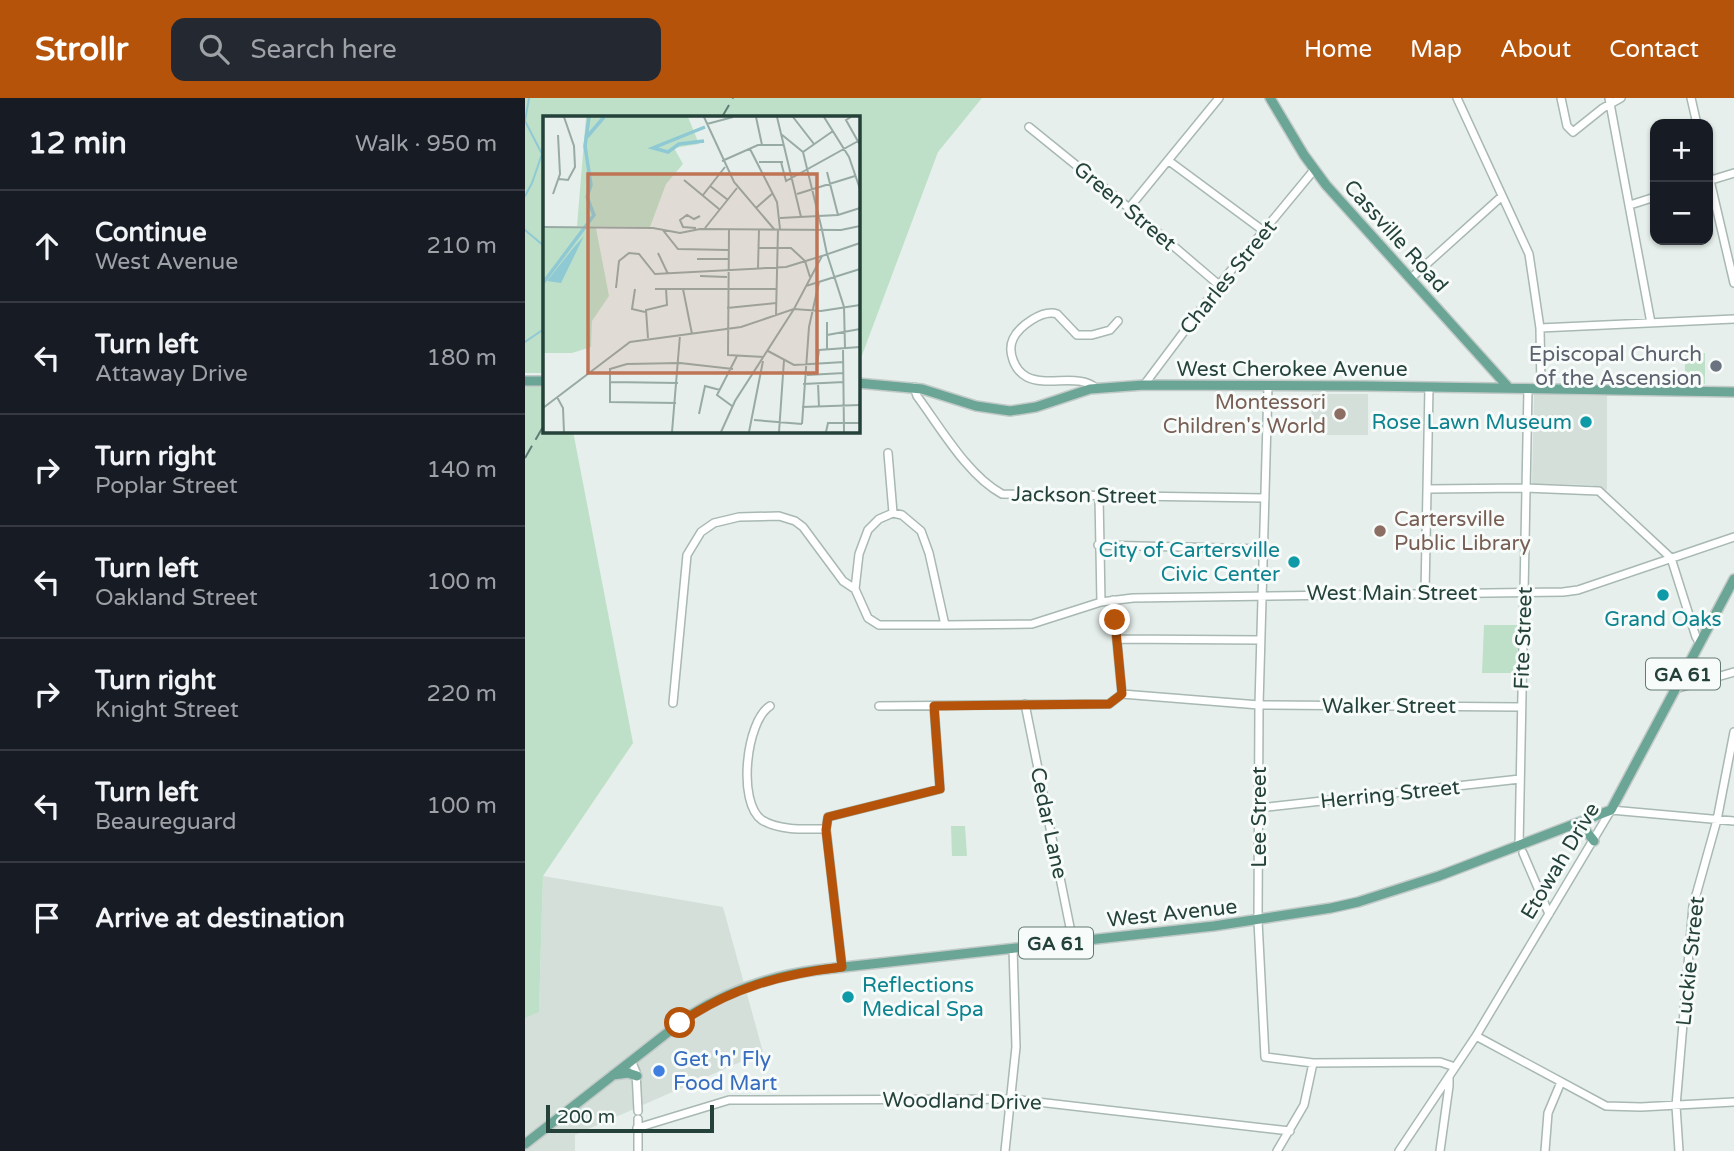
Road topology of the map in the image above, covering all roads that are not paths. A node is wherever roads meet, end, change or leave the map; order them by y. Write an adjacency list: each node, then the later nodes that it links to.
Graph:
1 (1219, 98): 10 (street)
2 (1270, 98): 11 (main road, Cassville Road)
3 (1457, 98): 15 (street)
4 (1561, 98): 7 (street)
5 (1621, 98): 7 (street)
6 (1691, 98): 8 (street)
7 (1609, 101): 17 (street)
8 (1696, 119)
9 (1030, 127): 18 (street, Green Street)
10 (1169, 161): 18 (street); 19 (street)
11 (1314, 170): 19 (street, Charles Street); 20 (main road, Cassville Road)
12 (1734, 173): 13 (street)
13 (1713, 177)
14 (1709, 182): 21 (street)
15 (1501, 197): 20 (street); 26 (street)
16 (1650, 199): 17 (street)
17 (1630, 205): 25 (street)
18 (1129, 208): 22 (street, Green Street)
19 (1265, 232): 22 (street, Charles Street)
20 (1410, 279): 27 (main road, Cassville Road)
21 (1734, 283)
22 (1219, 285): 31 (street, Charles Street)
23 (1734, 319): 25 (street)
24 (1118, 321): 35 (street)
25 (1651, 323): 26 (street)
26 (1540, 328): 39 (street)
27 (1491, 369): 36 (main road); 37 (main road, Cassville Road)
28 (525, 381): 29 (main road)
29 (543, 381)
30 (859, 383): 33 (main road, West Cherokee Avenue)
31 (1144, 385): 32 (main road, West Cherokee Avenue); 35 (main road, West Cherokee Avenue)
32 (1268, 386): 34 (main road, West Cherokee Avenue); 45 (street, Lee Street)
33 (914, 387): 35 (main road, West Cherokee Avenue); 44 (street, Jackson Street)
34 (1429, 387): 36 (main road, West Cherokee Avenue); 43 (street)
35 (1096, 388)
36 (1487, 388): 37 (main road, West Cherokee Avenue)
37 (1509, 388): 38 (main road, West Cherokee Avenue)
38 (1528, 388): 39 (main road, West Cherokee Avenue); 42 (street, Fite Street)
39 (1541, 389): 40 (main road, West Cherokee Avenue)
40 (1734, 392)
41 (888, 453): 46 (street)
42 (1525, 488): 43 (street); 50 (street); 53 (street, Fite Street)
43 (1427, 489): 54 (street)
44 (1099, 496): 45 (street, Jackson Street); 48 (street)
45 (1265, 498): 49 (street, Lee Street)
46 (893, 513): 52 (street); 58 (street)
47 (1734, 537): 50 (street, West Main Street)
48 (1098, 545): 49 (street); 57 (street)
49 (1264, 549): 55 (street, Lee Street)
50 (1671, 558): 53 (street, West Main Street); 61 (street)
51 (1734, 579): 61 (main road, Etowah Drive / GA 61)
52 (855, 589): 58 (street, West Main Street); 65 (street, West Main Street)
53 (1524, 592): 54 (street, West Main Street); 71 (street, Fite Street)
54 (1425, 593): 55 (street, West Main Street)
55 (1262, 595): 56 (street, West Main Street); 60 (street, Lee Street)
56 (1113, 600): 57 (street, West Main Street); 59 (street)
57 (1101, 602): 58 (street, West Main Street)
58 (945, 625)
59 (1117, 639): 60 (street); 64 (street)
60 (1260, 640): 67 (street, Lee Street)
61 (1700, 643): 63 (main road, Etowah Drive / GA 61)
62 (1734, 672): 63 (street)
63 (1675, 688): 75 (main road, Etowah Drive / GA 61)
64 (1122, 694): 66 (street); 67 (street, Walker Street)
65 (673, 703)
66 (1025, 704): 70 (street); 84 (street, Cedar Lane)
67 (1259, 705): 71 (street, Walker Street); 74 (street, Lee Street)
68 (770, 706): 79 (street)
69 (879, 706): 70 (street)
70 (934, 706): 79 (street)
71 (1520, 707): 73 (street, Fite Street)
72 (1734, 732): 76 (street, Luckie Street)
73 (1520, 779): 74 (street, Herring Street); 81 (street, Fite Street)
74 (1259, 808): 83 (street, Lee Street)
75 (1611, 810): 76 (street, West Avenue); 78 (main road, West Avenue / GA 61); 80 (street, Etowah Drive)
76 (1717, 820): 77 (street, West Avenue); 97 (street, Luckie Street)
77 (1734, 821)
78 (1568, 825): 80 (main road); 81 (main road, West Avenue / GA 61)
79 (826, 830): 86 (street)
80 (1594, 841): 82 (street, Etowah Drive)
81 (1521, 849): 82 (street, Fite Street); 83 (main road, West Avenue / GA 61)
82 (1549, 914): 87 (street, Etowah Drive)
83 (1258, 921): 84 (main road, West Avenue / GA 61); 89 (street, Lee Street)
84 (1073, 942): 85 (main road, West Avenue / GA 61)
85 (1013, 948): 86 (main road, West Avenue / GA 61); 95 (street)
86 (842, 967): 88 (main road, West Avenue / GA 61)
87 (1476, 1036): 90 (street, Etowah Drive); 94 (street)
88 (631, 1060): 91 (main road, West Avenue / GA 61); 92 (street)
89 (1313, 1063): 90 (street, Lee Street); 99 (street)
90 (1455, 1067): 93 (street, Etowah Drive)
91 (612, 1076): 92 (main road); 100 (main road, West Avenue / GA 61)
92 (637, 1076): 98 (street)
93 (1448, 1077): 104 (street, Etowah Drive); 105 (street)
94 (1561, 1082): 97 (street); 106 (street)
95 (1011, 1099): 98 (street, Woodland Drive); 99 (street, Woodland Drive); 102 (street)
96 (1734, 1102): 97 (street)
97 (1676, 1105): 107 (street, Luckie Street)
98 (638, 1128): 101 (street)
99 (1290, 1131): 103 (street)
100 (525, 1144)
101 (638, 1151)
102 (1005, 1151)
103 (1277, 1151)
104 (1399, 1151)
105 (1440, 1151)
106 (1545, 1151)
107 (1679, 1151)

